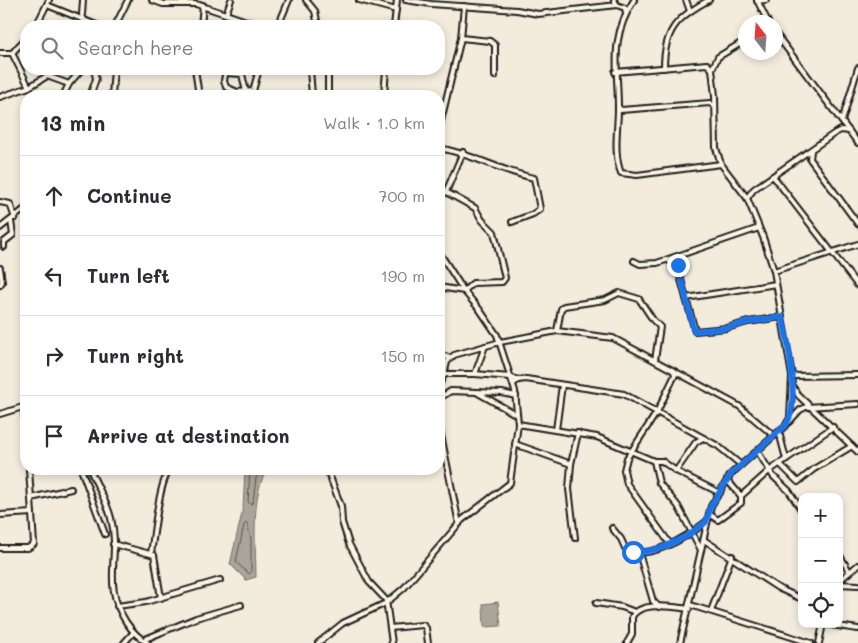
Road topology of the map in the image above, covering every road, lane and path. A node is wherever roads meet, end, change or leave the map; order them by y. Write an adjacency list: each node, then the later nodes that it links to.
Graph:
1 (49, 0): 19 (street)
2 (83, 0): 30 (street)
3 (128, 0): 31 (street)
4 (152, 0): 22 (street)
5 (208, 0): 22 (street)
6 (231, 0): 27 (street)
7 (289, 0): 34 (street)
8 (306, 0): 35 (street)
9 (359, 0): 24 (street)
10 (397, 0): 24 (street)
11 (406, 0): 20 (street)
12 (446, 0): 20 (street)
13 (614, 0): 21 (street)
14 (634, 0): 26 (street)
15 (686, 0): 25 (street)
16 (709, 0): 25 (street)
17 (757, 0): 18 (street); 28 (street)
18 (766, 0)
19 (47, 5): 29 (street); 30 (street)
20 (450, 5): 23 (street)
21 (617, 5): 23 (street); 26 (street)
22 (204, 6): 27 (street); 32 (street)
23 (464, 6): 37 (street)
24 (396, 10): 36 (street)
25 (690, 10): 43 (street)
26 (626, 13): 47 (street)
27 (226, 14): 33 (street)
28 (763, 15)
29 (39, 20)
30 (84, 20)
31 (118, 20)
32 (202, 20)
33 (244, 20)
34 (281, 20)
35 (317, 20)
36 (395, 20)
37 (461, 38): 59 (street); 75 (street)
38 (783, 43): 78 (street)
39 (20, 45): 42 (street)
40 (738, 45): 45 (street)
41 (0, 53): 42 (street)
42 (12, 54): 46 (street)
43 (664, 68): 45 (street); 47 (street)
44 (858, 68): 78 (street)
45 (712, 69): 77 (street)
46 (20, 70)
47 (615, 72): 76 (street)
48 (23, 75): 61 (street)
49 (77, 75): 60 (street)
50 (95, 75): 65 (street)
51 (114, 75): 66 (street)
52 (196, 75): 67 (street)
53 (226, 75): 68 (street)
54 (242, 75): 69 (street)
55 (258, 75): 70 (street)
56 (310, 75): 71 (street)
57 (328, 75): 72 (street)
58 (386, 75): 73 (street)
59 (495, 76)
60 (69, 84): 61 (street); 64 (street)
61 (29, 87): 62 (street)
62 (20, 90)
63 (20, 90): 74 (street)
64 (66, 90)
65 (92, 90)
66 (112, 90)
67 (198, 90)
68 (231, 90)
69 (246, 90)
70 (254, 90)
71 (312, 90)
72 (328, 90)
73 (384, 90)
74 (0, 97)
75 (445, 104)
76 (618, 107): 77 (street); 85 (street)
77 (716, 107): 85 (street)
78 (843, 122): 79 (street); 80 (street)
79 (840, 130): 80 (street); 83 (street)
80 (850, 131): 81 (street)
81 (858, 144)
82 (445, 149): 84 (street)
83 (811, 151): 86 (street); 94 (street)
84 (463, 152): 93 (street); 109 (street)
85 (721, 164): 87 (street)
86 (773, 176): 88 (street); 99 (street)
87 (743, 192): 88 (street); 89 (street)
88 (750, 192): 89 (street)
89 (747, 198): 96 (street)
90 (0, 202): 92 (street)
91 (20, 213): 92 (street)
92 (13, 219): 95 (street); 98 (street)
93 (512, 222)
94 (858, 224)
95 (0, 228)
96 (759, 228): 100 (street); 104 (street)
97 (858, 244): 99 (street)
98 (4, 247)
99 (832, 253): 104 (street); 107 (street)
100 (667, 260): 102 (street); 110 (street)
101 (445, 261): 109 (street)
102 (634, 261)
103 (0, 268): 106 (street)
104 (774, 271): 105 (street)
105 (776, 284): 110 (street); 111 (street)
106 (0, 285)
107 (858, 286)
108 (445, 287): 109 (street)
109 (464, 291): 113 (street)
110 (686, 298): 111 (street)
111 (782, 317): 123 (street)
112 (557, 331): 113 (street); 117 (street); 117 (street)
113 (500, 342): 114 (street); 124 (street)
114 (485, 346): 116 (street); 120 (street)
115 (445, 356): 116 (street)
116 (450, 358): 119 (street)
117 (655, 360): 118 (street)
118 (674, 371): 135 (street); 144 (street)
119 (445, 372)
120 (475, 374): 121 (street); 124 (street)
121 (445, 375)
122 (858, 375): 123 (street)
123 (792, 376): 128 (street)
124 (510, 377): 125 (street); 126 (street)
125 (518, 380): 126 (street); 127 (street)
126 (513, 384): 131 (street)
127 (562, 385): 135 (street); 141 (street)
128 (792, 386): 133 (street); 138 (street)
129 (478, 393): 130 (street); 131 (street); 137 (street)
130 (445, 394)
131 (516, 396): 137 (street)
132 (858, 404): 133 (street)
133 (811, 406): 138 (street); 140 (street)
134 (20, 408): 136 (street)
135 (658, 412): 145 (street); 149 (street)
136 (0, 414)
137 (518, 415): 139 (street)
138 (788, 423): 142 (street)
139 (518, 424): 141 (street); 146 (street)
140 (833, 427): 147 (street); 152 (street)
141 (556, 430): 143 (street)
142 (779, 432): 144 (street); 152 (street)
143 (578, 433): 149 (street); 154 (street)
144 (774, 436): 150 (street)
145 (703, 438): 156 (street); 157 (street)
146 (515, 444): 154 (street); 175 (street)
147 (852, 446): 151 (street); 155 (street)
148 (445, 452): 175 (street)
149 (631, 452): 153 (street); 183 (street)
150 (758, 452): 156 (street); 158 (street)
151 (858, 452)
152 (786, 459): 155 (street)
153 (654, 460): 157 (street); 173 (street)
154 (572, 464): 180 (street)
155 (780, 464): 158 (street)
156 (741, 465): 164 (street)
157 (676, 471): 166 (street)
158 (770, 471): 167 (street); 169 (street)
159 (29, 475): 168 (street)
160 (83, 475): 179 (street)
161 (93, 475): 182 (street)
162 (168, 475): 187 (street)
163 (328, 475): 198 (street)
164 (727, 480): 166 (street); 167 (street)
165 (71, 489): 168 (street)
166 (720, 492): 172 (street)
167 (741, 496): 172 (street)
168 (31, 498): 170 (street)
169 (798, 505)
170 (32, 513): 171 (street); 184 (street)
171 (0, 514)
172 (709, 514): 174 (street)
173 (687, 521): 176 (street); 178 (street)
174 (706, 522): 176 (street); 181 (street)
175 (459, 524): 198 (street)
176 (699, 527): 178 (street)
177 (612, 528): 186 (street)
178 (693, 532): 183 (street); 185 (street)
179 (105, 534)
180 (575, 538)
181 (704, 540): 185 (street); 188 (street)
182 (113, 544): 187 (street); 201 (street)
183 (670, 544): 186 (street)
184 (0, 548)
185 (702, 550): 203 (street)
186 (639, 553): 202 (street)
187 (151, 554): 197 (street)
188 (732, 556): 196 (street); 204 (street)
189 (843, 561): 191 (street)
190 (858, 565): 191 (street)
191 (849, 571): 192 (street)
192 (843, 578)
193 (220, 580): 197 (street)
194 (843, 583): 195 (street)
195 (858, 585)
196 (798, 596)
197 (161, 598): 201 (street)
198 (386, 603): 207 (street); 214 (street)
199 (596, 603): 205 (street)
200 (240, 604): 211 (street)
201 (117, 606): 210 (street)
202 (659, 607): 203 (street); 205 (street)
203 (689, 607): 204 (street); 218 (street)
204 (711, 611): 219 (street)
205 (635, 612): 217 (street)
206 (843, 627): 209 (street)
207 (390, 628): 215 (street); 216 (street)
208 (823, 628): 220 (street)
209 (858, 629)
210 (133, 632): 211 (street); 212 (street)
211 (143, 640): 213 (street)
212 (124, 643)
213 (148, 643)
214 (318, 643)
215 (392, 643)
216 (428, 643)
217 (627, 643)
218 (680, 643)
219 (811, 643)
220 (819, 643)

